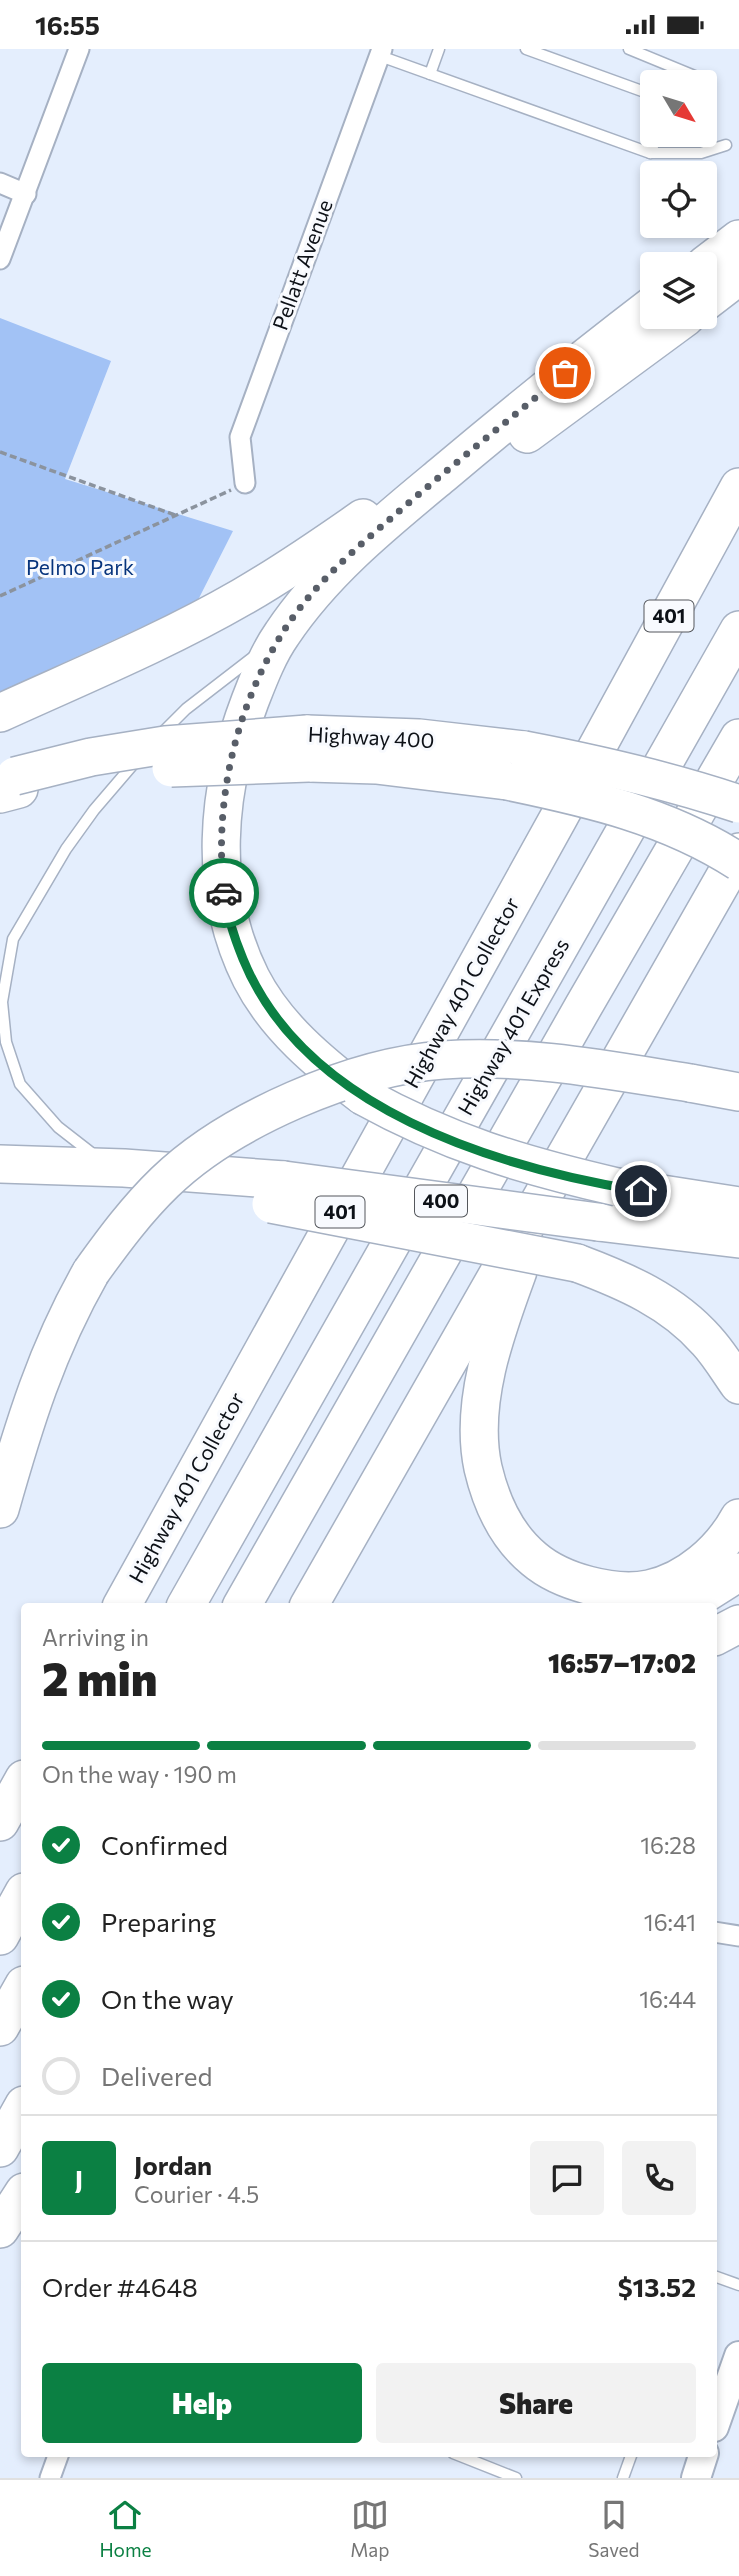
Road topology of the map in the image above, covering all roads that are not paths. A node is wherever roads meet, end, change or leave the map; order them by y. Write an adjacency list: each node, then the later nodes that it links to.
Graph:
1 (79, 49): 13 (street)
2 (439, 49): 7 (lane)
3 (526, 49): 8 (lane)
4 (629, 49): 6 (lane)
5 (381, 52): 7 (lane); 22 (street, Pellatt Avenue)
6 (680, 70)
7 (430, 74): 11 (lane)
8 (640, 90)
9 (726, 145): 11 (lane)
10 (653, 147): 11 (lane)
11 (650, 153)
12 (0, 183): 13 (street)
13 (26, 194): 16 (street)
14 (739, 239): 15 (highway)
15 (717, 256)
16 (0, 259)
17 (739, 276): 18 (highway)
18 (717, 293)
19 (640, 315): 21 (highway)
20 (670, 329): 27 (highway)
21 (547, 388): 25 (highway); 26 (highway)
22 (245, 483)
23 (739, 487): 45 (highway, Highway 401 Collector / 401)
24 (739, 630): 46 (highway, Highway 401 Express / 401)
25 (281, 635): 27 (highway); 37 (lane)
26 (0, 713)
27 (242, 721): 39 (highway, bridge)
28 (739, 738): 47 (highway)
29 (516, 766): 30 (highway, Highway 400, bridge); 31 (highway, Highway 400, bridge); 33 (highway, bridge)
30 (8, 785)
31 (739, 804)
32 (739, 852): 35 (highway)
33 (739, 862)
34 (739, 1092): 42 (highway, bridge)
35 (571, 1145): 43 (highway); 48 (highway)
36 (0, 1164): 37 (highway)
37 (123, 1168): 38 (highway)
38 (277, 1192): 40 (highway, 400, bridge); 41 (highway, bridge)
39 (739, 1206)
40 (739, 1240)
41 (739, 1385)
42 (0, 1509)
43 (739, 1518)
44 (739, 1572): 49 (highway)
45 (123, 1603)
46 (187, 1603)
47 (244, 1603)
48 (310, 1603)
49 (690, 1603)
50 (739, 1624): 51 (highway)
51 (717, 1635)
52 (21, 1784): 53 (highway)
53 (0, 1822)
54 (21, 1897): 56 (highway)
55 (717, 1933): 57 (street)
56 (0, 1935)
57 (739, 1936)
58 (21, 1990): 59 (highway)
59 (0, 2027)
60 (21, 2110): 61 (highway)
61 (0, 2148)
62 (21, 2196): 63 (highway)
63 (0, 2228)
64 (717, 2277): 65 (lane)
65 (739, 2285)
66 (739, 2356): 67 (main road)
67 (717, 2418)
68 (58, 2457): 72 (street)
69 (463, 2457): 73 (lane)
70 (631, 2457): 74 (lane)
71 (703, 2457): 75 (main road)
72 (50, 2478)
73 (516, 2478)
74 (623, 2478)
75 (696, 2478)

